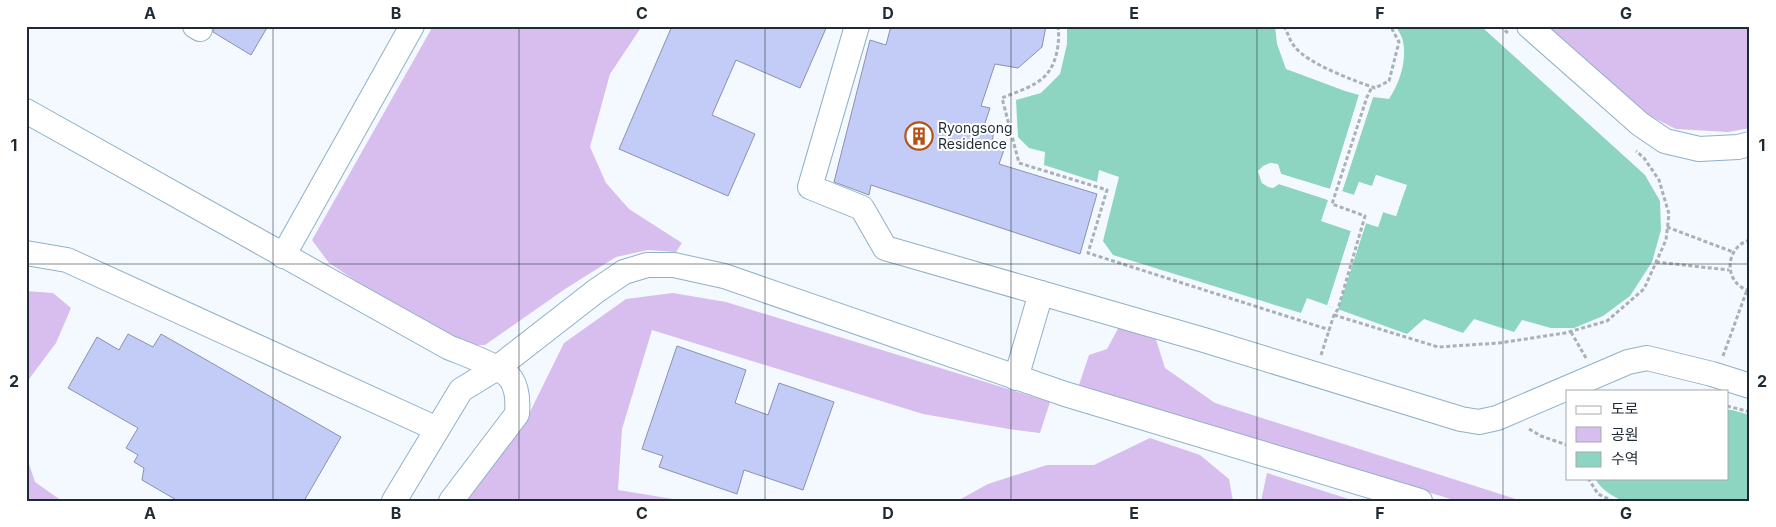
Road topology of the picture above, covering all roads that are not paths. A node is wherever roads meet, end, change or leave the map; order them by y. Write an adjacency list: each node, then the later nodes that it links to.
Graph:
1 (412, 26): 7 (lane)
2 (857, 26): 8 (lane)
3 (1522, 33): 5 (lane)
4 (26, 111): 7 (lane)
5 (1750, 144)
6 (26, 253): 12 (lane)
7 (283, 256): 9 (lane)
8 (1041, 293): 10 (lane); 11 (lane)
9 (497, 368): 10 (lane); 12 (lane); 14 (lane)
10 (1016, 378): 15 (lane)
11 (1750, 386)
12 (437, 429): 13 (lane)
13 (394, 501)
14 (451, 501)
15 (1420, 501)

